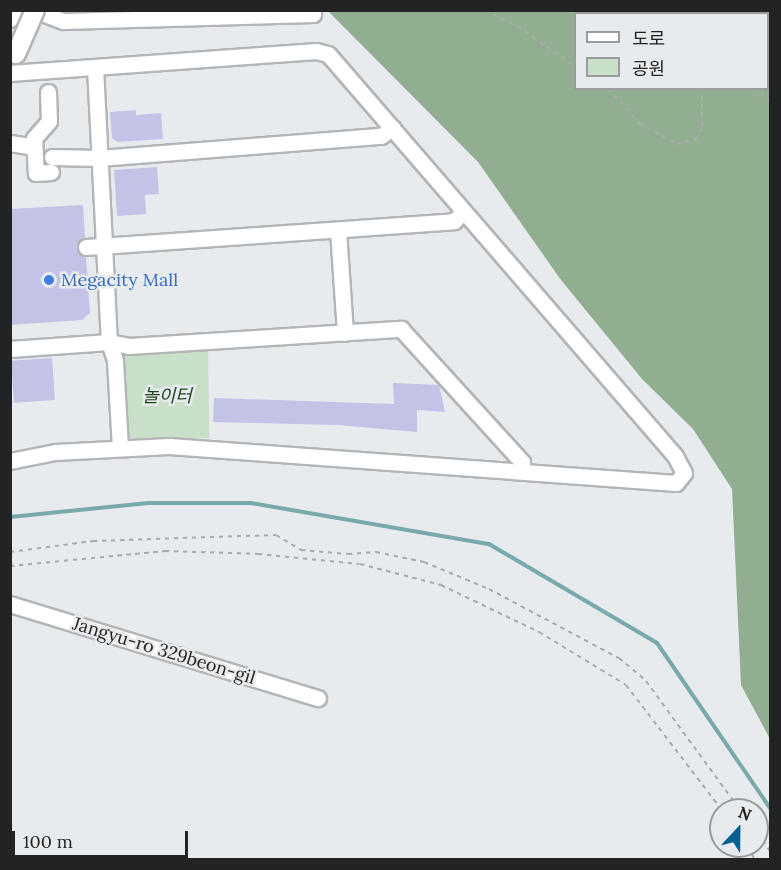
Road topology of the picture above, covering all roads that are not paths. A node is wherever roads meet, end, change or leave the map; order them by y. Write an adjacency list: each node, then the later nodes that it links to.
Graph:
1 (14, 10): 4 (main road)
2 (35, 10): 3 (street); 5 (main road, bridge)
3 (313, 10)
4 (10, 18)
5 (13, 59)
6 (95, 67): 7 (street); 9 (street); 12 (street)
7 (10, 73)
8 (48, 92): 11 (street)
9 (392, 128): 12 (street); 13 (street)
10 (10, 143): 11 (street)
11 (34, 147): 12 (street)
12 (99, 158): 15 (street)
13 (463, 212): 14 (street); 22 (street)
14 (338, 230): 15 (street); 17 (street)
15 (104, 246): 16 (street); 18 (street)
16 (86, 247)
17 (345, 333): 18 (street); 22 (street)
18 (109, 342): 19 (street); 20 (street)
19 (10, 349)
20 (120, 447): 21 (street); 22 (street)
21 (10, 461)
22 (522, 471)
23 (10, 604): 24 (street, Jangyu-ro 329beon-gil)
24 (318, 698)

